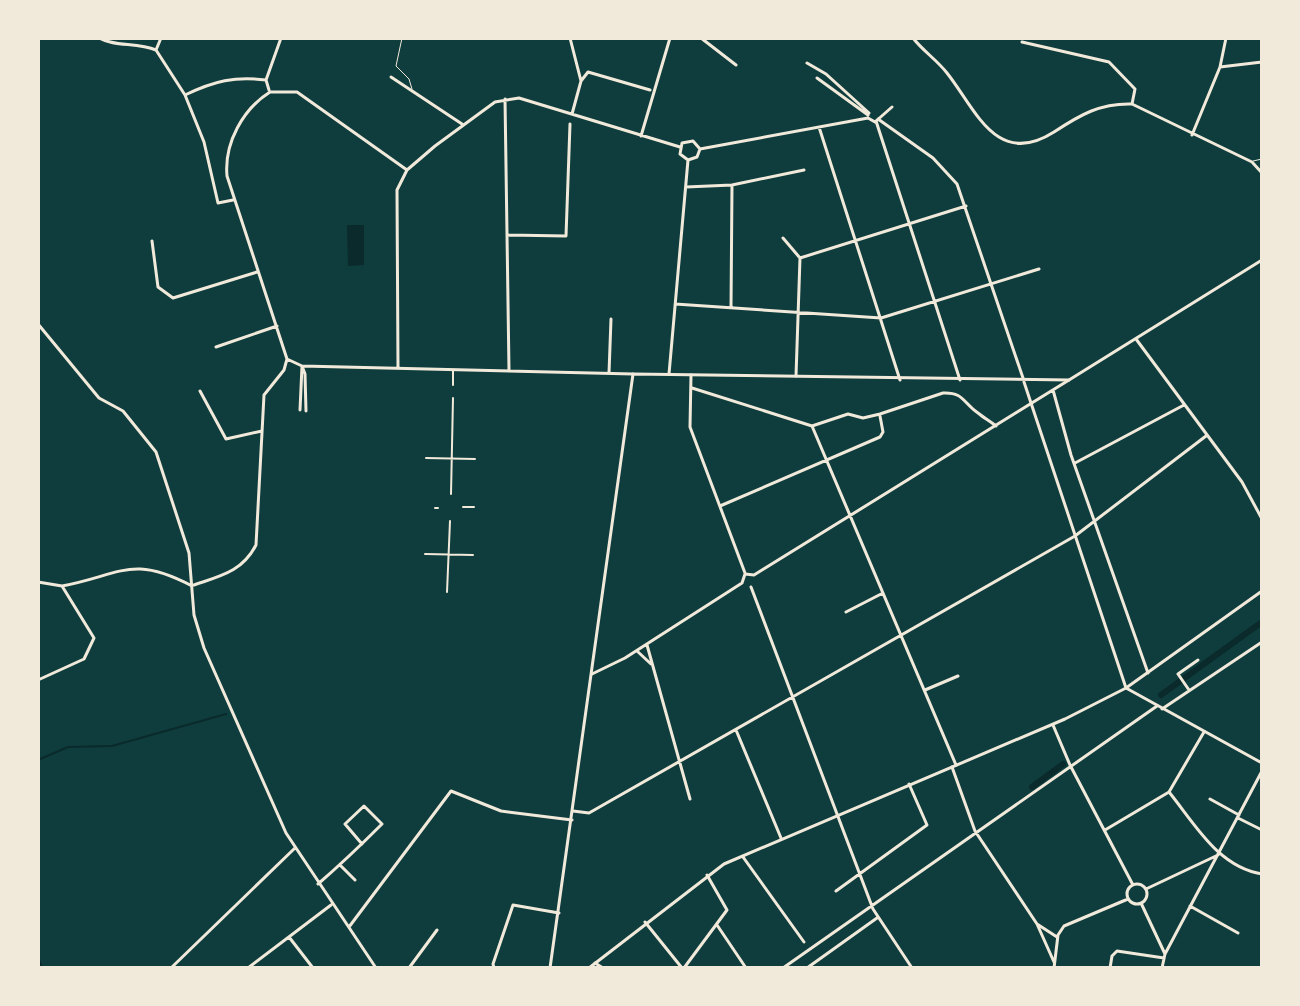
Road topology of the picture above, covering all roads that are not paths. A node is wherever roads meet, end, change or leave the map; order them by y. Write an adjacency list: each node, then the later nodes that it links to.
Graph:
1 (99, 38): 11 (street)
2 (161, 38): 11 (street)
3 (281, 38): 18 (street)
4 (402, 38): 22 (lane)
5 (570, 38): 19 (street)
6 (670, 38): 34 (street)
7 (701, 38): 14 (street)
8 (913, 38): 25 (street)
9 (1226, 38): 15 (street)
10 (1022, 42): 25 (street)
11 (156, 50): 23 (street)
12 (1262, 62): 15 (street)
13 (807, 63): 28 (street)
14 (736, 65)
15 (1220, 67): 33 (street)
16 (391, 77): 22 (street)
17 (817, 78): 28 (street)
18 (266, 80): 21 (street); 23 (street)
19 (581, 81): 20 (street); 27 (street)
20 (650, 90)
21 (270, 92): 40 (street); 45 (street)
22 (415, 94): 31 (street)
23 (185, 95): 45 (street)
24 (505, 99): 27 (street); 31 (street); 48 (street)
25 (1132, 104): 33 (street)
26 (892, 107): 29 (street)
27 (572, 114): 34 (street)
28 (869, 116): 29 (street); 29 (street); 32 (street)
29 (877, 118): 46 (street); 47 (street)
30 (570, 124): 48 (street)
31 (463, 125): 40 (street)
32 (819, 127): 36 (street); 51 (street)
33 (1192, 135): 39 (street)
34 (641, 136): 35 (street)
35 (680, 147): 36 (street); 38 (street)
36 (700, 149): 38 (street)
37 (1262, 159): 39 (lane)
38 (688, 160): 44 (street)
39 (1252, 162): 42 (street)
40 (407, 170): 69 (street)
41 (804, 170): 43 (street)
42 (1262, 173)
43 (732, 185): 44 (street); 59 (street)
44 (686, 187): 58 (street)
45 (233, 200): 55 (street)
46 (966, 206): 47 (street); 56 (street)
47 (909, 224): 51 (street); 57 (street)
48 (507, 235): 71 (street)
49 (783, 238): 52 (street)
50 (152, 241): 55 (street)
51 (856, 241): 52 (street); 61 (street)
52 (800, 258): 60 (street)
53 (1262, 260): 65 (street)
54 (1039, 269): 56 (street)
55 (257, 272): 64 (street)
56 (992, 282): 57 (street); 80 (street)
57 (934, 301): 61 (street); 78 (street)
58 (675, 304): 59 (street); 74 (street)
59 (731, 308): 60 (street)
60 (797, 313): 61 (street); 76 (street)
61 (881, 318): 77 (street)
62 (611, 319): 72 (street)
63 (38, 324): 117 (street)
64 (277, 326): 66 (street); 67 (street)
65 (1136, 338): 79 (street); 87 (street)
66 (216, 347)
67 (287, 359): 68 (street); 93 (street)
68 (302, 366): 69 (street); 88 (street); 89 (street)
69 (398, 367): 70 (street)
70 (453, 369): 71 (street); 81 (street)
71 (509, 370): 72 (street)
72 (609, 373): 73 (street)
73 (633, 374): 74 (street); 130 (street)
74 (669, 374): 75 (street)
75 (691, 375): 76 (street); 82 (street)
76 (796, 377): 77 (street)
77 (900, 380): 78 (street)
78 (960, 380): 80 (street)
79 (1069, 380): 80 (street); 83 (street)
80 (1024, 382): 86 (street)
81 (453, 385)
82 (692, 388): 91 (street); 101 (street)
83 (1053, 390): 86 (street); 99 (street)
84 (200, 391): 93 (street)
85 (453, 398): 96 (street)
86 (1031, 404): 92 (street); 108 (street)
87 (1184, 405): 94 (street); 99 (street)
88 (300, 410)
89 (306, 411)
90 (880, 414): 91 (street); 92 (street); 98 (street)
91 (812, 426): 98 (street)
92 (996, 426): 104 (street)
93 (262, 431): 117 (street)
94 (1206, 436): 105 (street); 107 (street)
95 (426, 458): 96 (street)
96 (452, 459): 97 (street); 100 (street)
97 (475, 459)
98 (826, 461): 101 (street); 104 (street)
99 (1075, 463): 107 (street)
100 (451, 494)
101 (720, 506): 112 (street)
102 (463, 507): 103 (street)
103 (474, 507)
104 (851, 517): 113 (street); 121 (street)
105 (1262, 519)
106 (450, 521): 110 (street)
107 (1095, 521): 108 (street); 129 (street)
108 (1075, 536): 123 (street); 133 (street)
109 (425, 554): 110 (street)
110 (448, 554): 111 (street); 120 (street)
111 (473, 555)
112 (745, 574): 113 (street); 115 (street)
113 (754, 575): 118 (street)
114 (38, 582): 116 (street)
115 (742, 583): 118 (street); 125 (street)
116 (62, 586): 117 (street); 132 (street)
117 (192, 586): 160 (street)
118 (751, 587): 136 (street)
119 (1262, 591): 129 (street)
120 (447, 592)
121 (883, 593): 122 (street); 123 (street)
122 (846, 612)
123 (901, 634): 134 (street); 136 (street)
124 (1262, 642): 135 (street)
125 (647, 645): 126 (street); 128 (street)
126 (637, 651): 128 (street); 130 (street)
127 (1198, 660): 135 (street)
128 (651, 664): 142 (street)
129 (1148, 673): 133 (street)
130 (592, 674): 151 (street)
131 (958, 676): 134 (street)
132 (38, 680)
133 (1126, 688): 137 (street); 139 (street)
134 (925, 690): 145 (street)
135 (1189, 690): 138 (street)
136 (794, 697): 140 (street); 152 (street)
137 (1157, 706): 138 (street); 144 (street)
138 (1162, 709): 141 (street)
139 (1053, 725): 144 (street); 145 (street)
140 (736, 730): 142 (street); 158 (street)
141 (1204, 732): 143 (street); 148 (street)
142 (680, 762): 149 (street); 151 (street)
143 (1262, 763)
144 (1070, 765): 156 (street); 157 (street)
145 (954, 766): 147 (street); 156 (street)
146 (1262, 771): 153 (street)
147 (909, 784): 152 (street); 164 (street)
148 (1169, 792): 157 (street); 162 (street)
149 (690, 799)
150 (1210, 799): 153 (street)
151 (573, 811): 154 (street)
152 (837, 814): 158 (street); 164 (street)
153 (1238, 816): 155 (street); 162 (street)
154 (572, 820): 177 (street); 182 (street)
155 (1262, 830)
156 (975, 831): 175 (street); 180 (street)
157 (1104, 831): 169 (street)
158 (781, 838): 161 (street)
159 (362, 844): 159 (street); 163 (street)
160 (295, 848): 168 (street); 195 (street)
161 (742, 855): 166 (street); 189 (street)
162 (1219, 855): 165 (street); 170 (street); 176 (street)
163 (340, 865): 167 (street); 168 (street)
164 (861, 873): 171 (street); 175 (street)
165 (1262, 874)
166 (707, 875): 179 (street); 181 (street)
167 (355, 880)
168 (318, 884): 174 (street)
169 (1133, 885): 170 (street); 172 (street)
170 (1146, 889): 173 (street)
171 (836, 891)
172 (1128, 899): 173 (street); 188 (street)
173 (1141, 903): 191 (street)
174 (331, 905): 182 (street); 186 (street)
175 (871, 905): 178 (street); 207 (street)
176 (1190, 906): 185 (street); 191 (street)
177 (559, 913): 201 (street); 202 (street)
178 (877, 918): 208 (street); 209 (street)
179 (645, 922): 194 (street); 205 (street)
180 (1037, 924): 184 (street); 187 (street)
181 (717, 925): 205 (street); 206 (street)
182 (348, 928): 193 (street)
183 (437, 930): 200 (street)
184 (1050, 932): 187 (street); 188 (street)
185 (1238, 933)
186 (289, 937): 196 (street); 197 (street)
187 (1044, 938): 190 (street)
188 (1057, 940): 190 (street); 192 (street)
189 (804, 942)
190 (1047, 944): 192 (street)
191 (1165, 956): 211 (street); 212 (street)
192 (1054, 962): 210 (street)
193 (372, 963): 198 (street); 199 (street)
194 (595, 963): 203 (street); 204 (street)
195 (171, 968)
196 (249, 968)
197 (313, 968)
198 (365, 968)
199 (376, 968)
200 (409, 968)
201 (494, 968)
202 (550, 968)
203 (589, 968)
204 (603, 968)
205 (683, 968)
206 (746, 968)
207 (783, 968)
208 (807, 968)
209 (912, 968)
210 (1054, 968)
211 (1110, 968)
212 (1162, 968)

